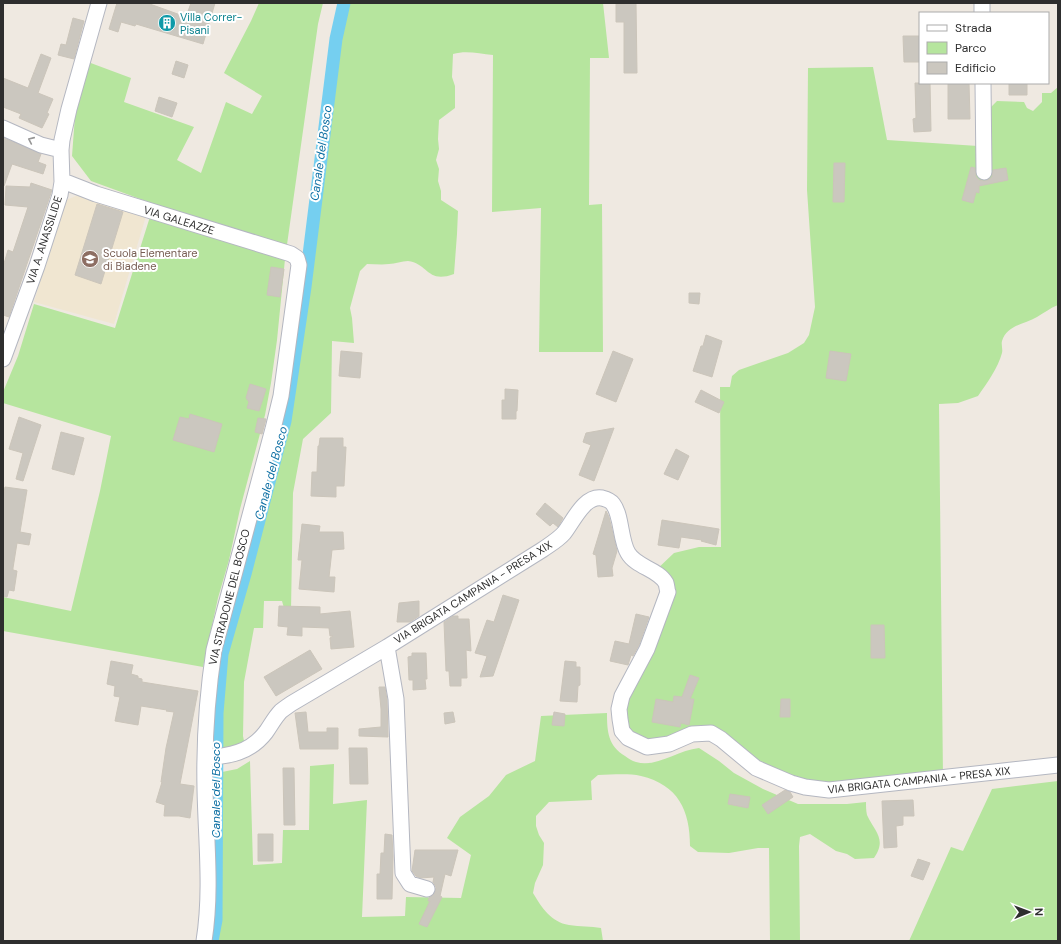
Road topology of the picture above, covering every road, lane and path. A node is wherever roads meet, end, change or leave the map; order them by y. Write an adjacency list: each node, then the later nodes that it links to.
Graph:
1 (99, 3): 4 (street, VIA A. ANASSILIDE)
2 (983, 84): 5 (street)
3 (3, 128): 4 (street, one-way to 3)
4 (61, 150): 6 (street, VIA A. ANASSILIDE)
5 (984, 172)
6 (62, 182): 7 (street, VIA GALEAZZE); 8 (street, VIA A. ANASSILIDE)
7 (297, 258): 10 (street, VIA STRADONE DEL BOSCO)
8 (3, 359)
9 (387, 647): 10 (street, VIA BRIGATA CAMPANIA - PRESA XIX); 11 (street, VIA BRIGATA CAMPANIA - PRESA XIX); 13 (street)
10 (205, 758): 12 (street, VIA STRADONE DEL BOSCO)
11 (1058, 765)
12 (208, 875): 14 (street); 15 (street, VIA STRADONE DEL BOSCO)
13 (427, 889)
14 (194, 941)
15 (204, 941)

